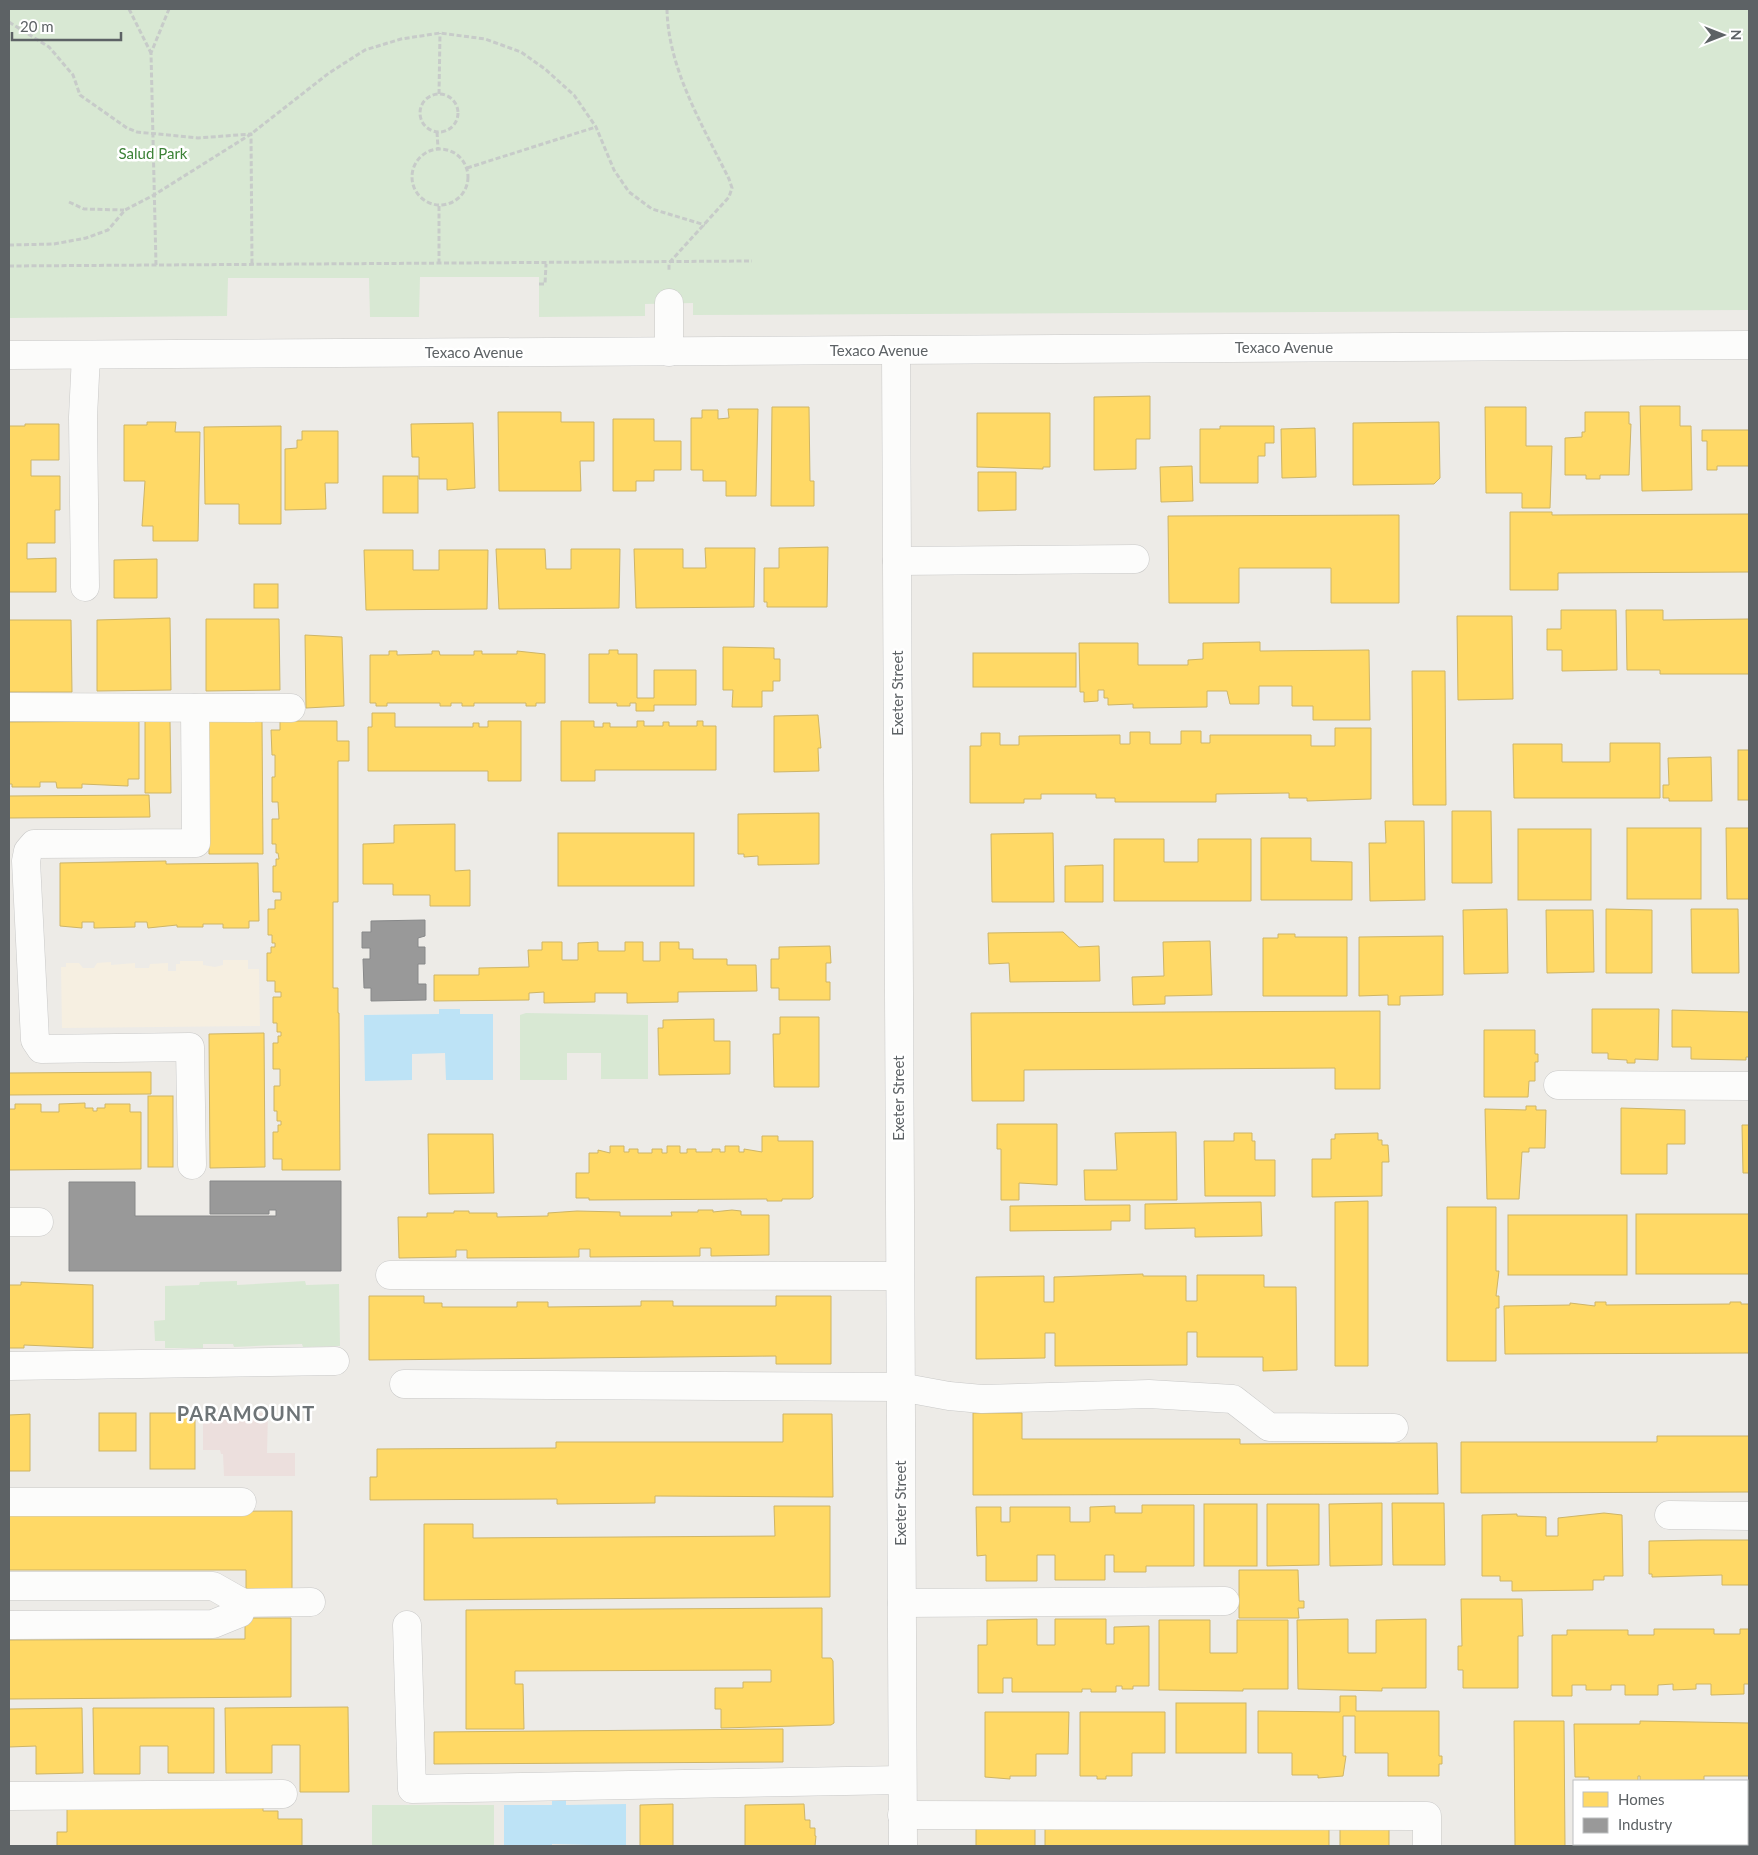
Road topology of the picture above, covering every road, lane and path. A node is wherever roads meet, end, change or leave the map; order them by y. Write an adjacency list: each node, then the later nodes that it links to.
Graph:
1 (129, 9): 6 (path)
2 (169, 9): 6 (path)
3 (667, 9): 18 (path)
4 (9, 22): 10 (path)
5 (440, 33): 7 (path); 8 (path); 11 (path)
6 (151, 53): 10 (path)
7 (439, 94): 9 (path); 9 (path)
8 (596, 127): 13 (path); 18 (path)
9 (437, 132): 12 (path)
10 (153, 133): 11 (path); 14 (path)
11 (251, 134): 14 (path); 24 (path)
12 (438, 148): 13 (path); 16 (path)
13 (467, 168): 16 (path)
14 (154, 195): 17 (path); 26 (path)
15 (69, 202): 17 (path)
16 (439, 206): 21 (path)
17 (125, 210): 19 (path)
18 (705, 225): 23 (path)
19 (9, 245)
20 (752, 261): 23 (path)
21 (439, 264): 22 (path); 24 (path)
22 (546, 264): 23 (path); 27 (path)
23 (669, 264)
24 (252, 265): 26 (path)
25 (9, 266): 26 (path)
26 (156, 266)
27 (540, 284)
28 (669, 303): 31 (street)
29 (1749, 345): 30 (street, Texaco Avenue)
30 (896, 351): 31 (street, Texaco Avenue); 35 (street, Exeter Street)
31 (669, 352): 33 (street, Texaco Avenue)
32 (9, 355): 33 (street, Texaco Avenue)
33 (86, 355): 36 (street)
34 (1135, 559): 35 (street)
35 (897, 561): 47 (street, Exeter Street)
36 (85, 588)
37 (9, 707): 38 (street)
38 (195, 708): 39 (street); 40 (street)
39 (291, 708)
40 (19, 943): 43 (street)
41 (1558, 1085): 42 (street)
42 (1749, 1086)
43 (192, 1165)
44 (9, 1222): 45 (street)
45 (39, 1222)
46 (390, 1275): 47 (street)
47 (900, 1276): 51 (street, Exeter Street)
48 (335, 1361): 49 (street)
49 (9, 1366)
50 (404, 1384): 51 (street)
51 (900, 1387): 52 (street); 61 (street, Exeter Street)
52 (1394, 1428)
53 (9, 1502): 54 (street)
54 (242, 1502)
55 (1669, 1515): 56 (street)
56 (1749, 1516)
57 (9, 1586): 60 (street)
58 (1225, 1601): 61 (street)
59 (311, 1602): 60 (street)
60 (243, 1603): 63 (street)
61 (902, 1603): 64 (street, Exeter Street)
62 (407, 1625): 64 (street)
63 (9, 1626)
64 (902, 1780): 67 (street, Exeter Street)
65 (283, 1794): 66 (street)
66 (9, 1796)
67 (902, 1814): 68 (street, Exeter Street); 69 (street)
68 (903, 1846)
69 (1427, 1846)

